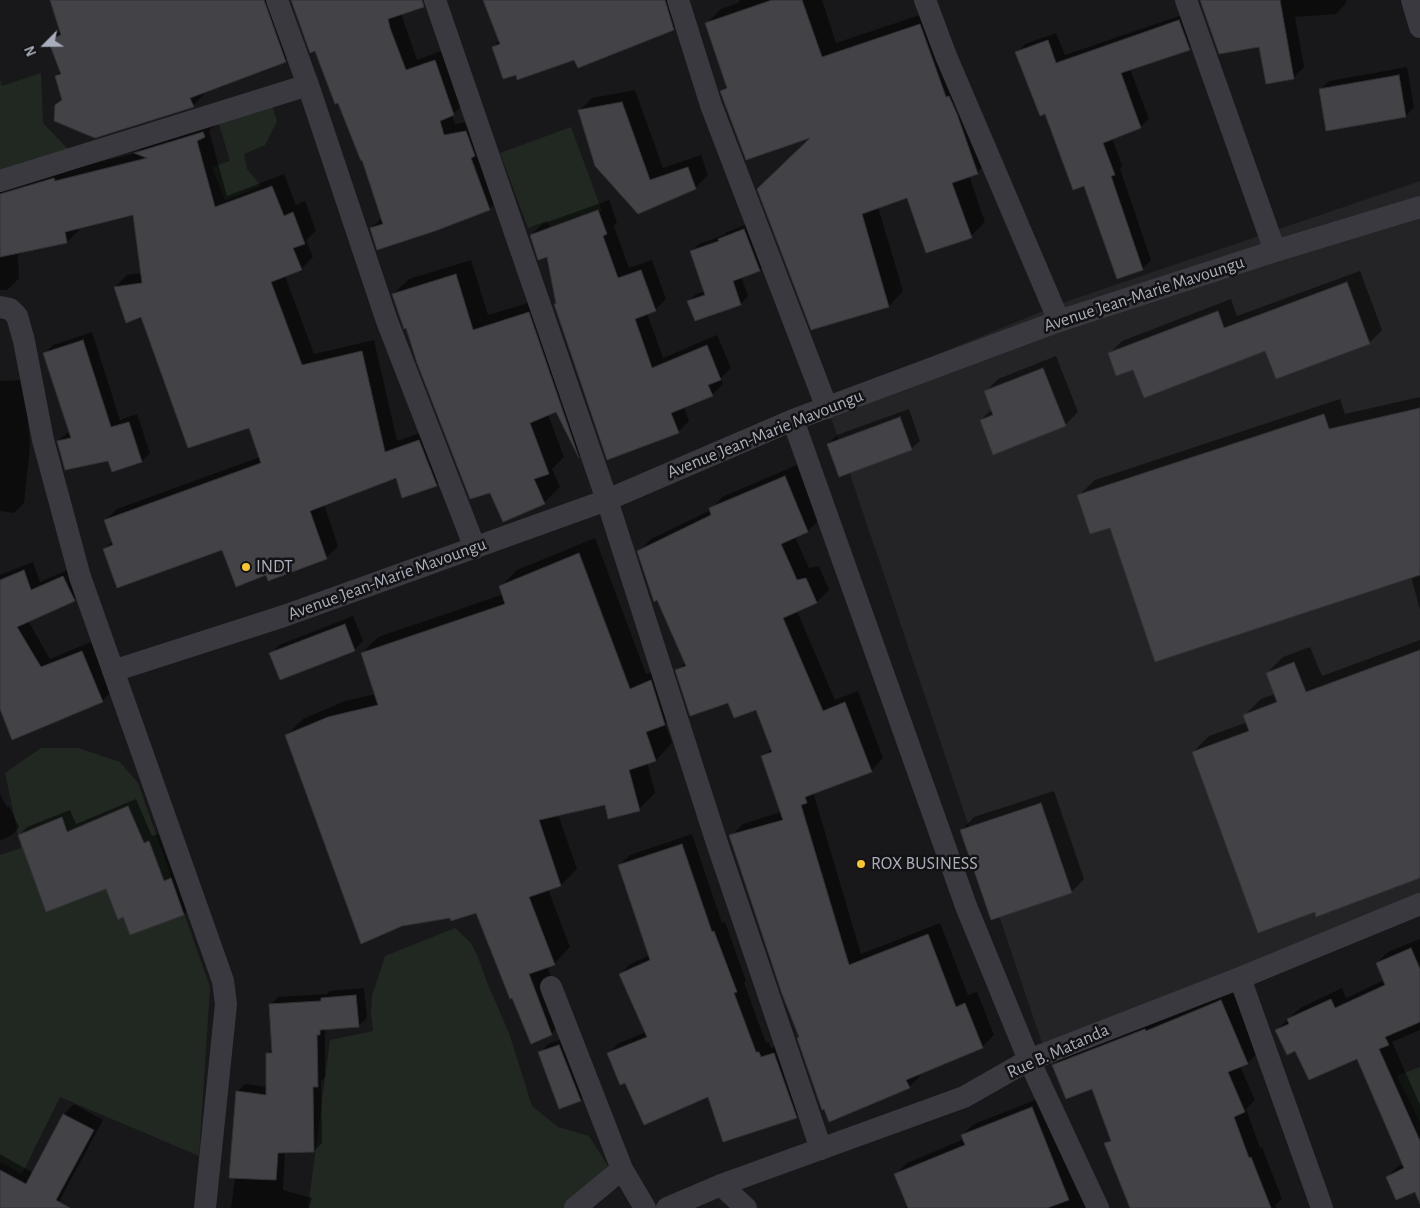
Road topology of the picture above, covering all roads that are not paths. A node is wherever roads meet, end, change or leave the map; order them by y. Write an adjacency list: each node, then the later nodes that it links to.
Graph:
1 (277, 0): 8 (street)
2 (435, 0): 16 (street)
3 (678, 0): 14 (street)
4 (925, 0): 13 (street)
5 (1186, 0): 11 (street)
6 (1412, 0): 7 (street)
7 (1420, 27)
8 (308, 86): 9 (street); 17 (street)
9 (0, 181)
10 (1420, 207): 11 (street, Avenue Jean-Marie Mavoungu)
11 (1275, 251): 13 (street, Avenue Jean-Marie Mavoungu)
12 (0, 307): 18 (street)
13 (1059, 321): 14 (street, Avenue Jean-Marie Mavoungu)
14 (827, 408): 15 (street, Avenue Jean-Marie Mavoungu)
15 (793, 420): 16 (street, Avenue Jean-Marie Mavoungu); 22 (street)
16 (607, 500): 17 (street, Avenue Jean-Marie Mavoungu); 23 (street)
17 (475, 548): 18 (street, Avenue Jean-Marie Mavoungu)
18 (113, 671): 26 (street)
19 (1420, 904): 20 (street, Rue B. Matanda)
20 (1240, 978): 22 (street, Rue B. Matanda); 32 (street)
21 (551, 987): 24 (street)
22 (1028, 1060): 23 (street, Rue B. Matanda); 31 (street)
23 (820, 1149): 25 (street, Rue B. Matanda)
24 (622, 1170): 27 (street); 28 (street)
25 (722, 1185): 29 (street, Rue B. Matanda); 30 (street)
26 (205, 1208)
27 (575, 1208)
28 (645, 1208)
29 (667, 1208)
30 (746, 1208)
31 (1098, 1208)
32 (1322, 1208)

